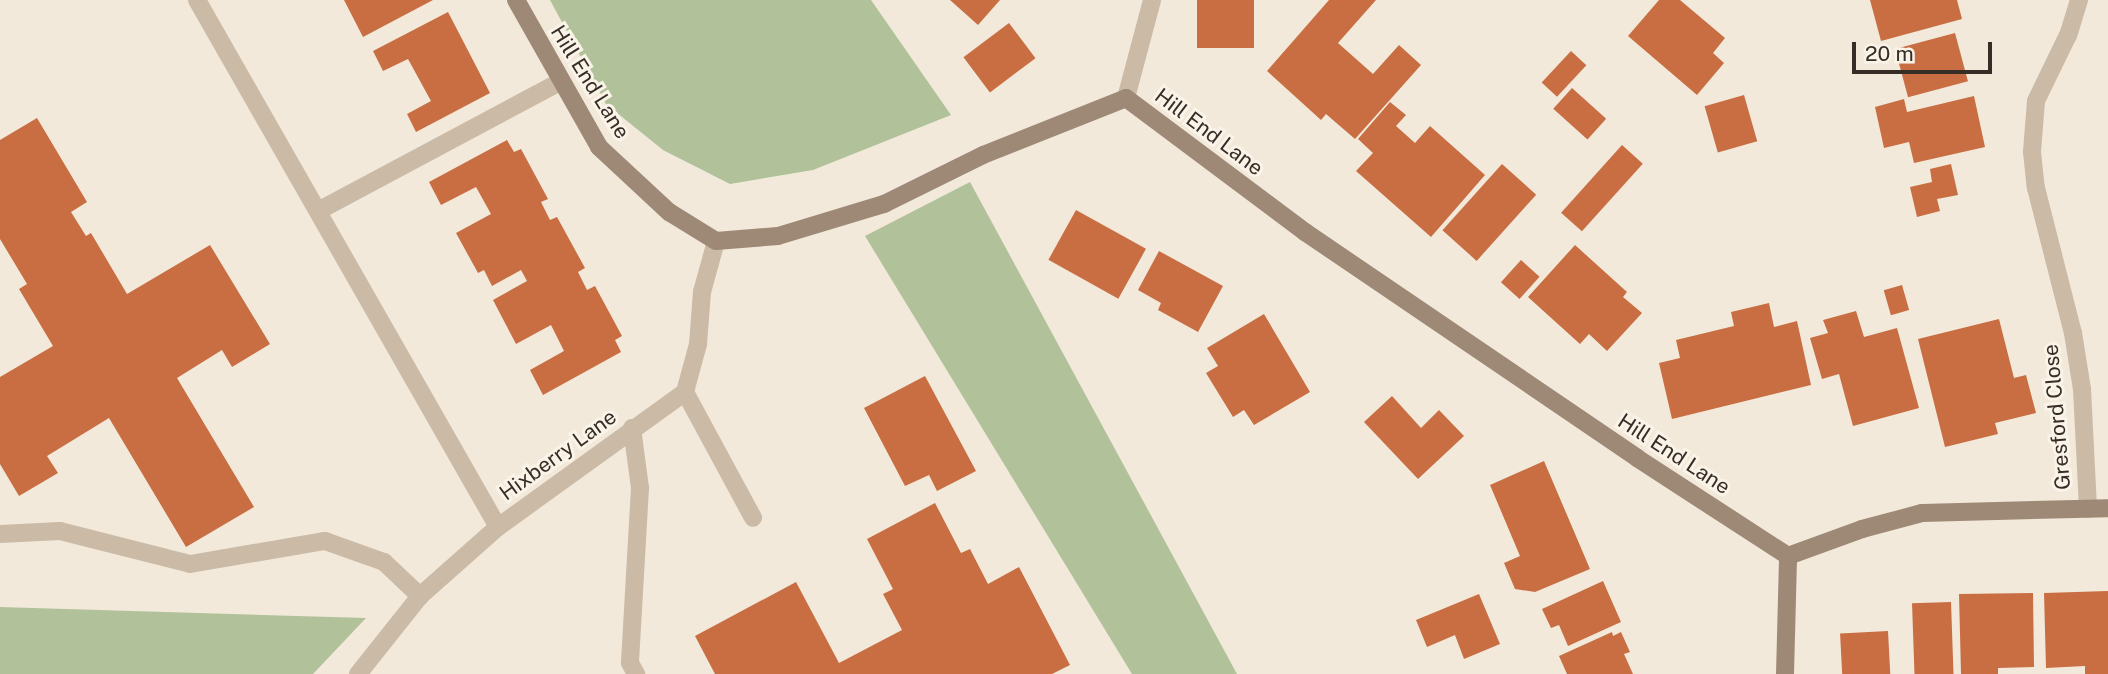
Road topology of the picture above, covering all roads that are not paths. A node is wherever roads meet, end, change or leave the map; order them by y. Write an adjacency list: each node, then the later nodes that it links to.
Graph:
1 (197, 0): 7 (street)
2 (516, 0): 5 (street, Hill End Lane)
3 (1152, 0): 6 (street)
4 (2079, 0): 12 (street, Gresford Close)
5 (560, 82): 7 (street); 8 (street, Hill End Lane)
6 (1126, 98): 8 (street, Hill End Lane); 16 (street, Hill End Lane)
7 (318, 211): 14 (street)
8 (716, 241): 9 (street)
9 (685, 392): 10 (street, Hixberry Lane); 13 (street)
10 (632, 428): 14 (street, Hixberry Lane); 19 (street)
11 (2108, 508): 12 (street)
12 (2088, 509): 16 (street)
13 (753, 518)
14 (498, 527): 17 (street, Hixberry Lane)
15 (0, 534): 17 (street)
16 (1788, 556): 20 (street)
17 (420, 596): 18 (street, Hixberry Lane)
18 (358, 674)
19 (636, 674)
20 (1785, 674)

